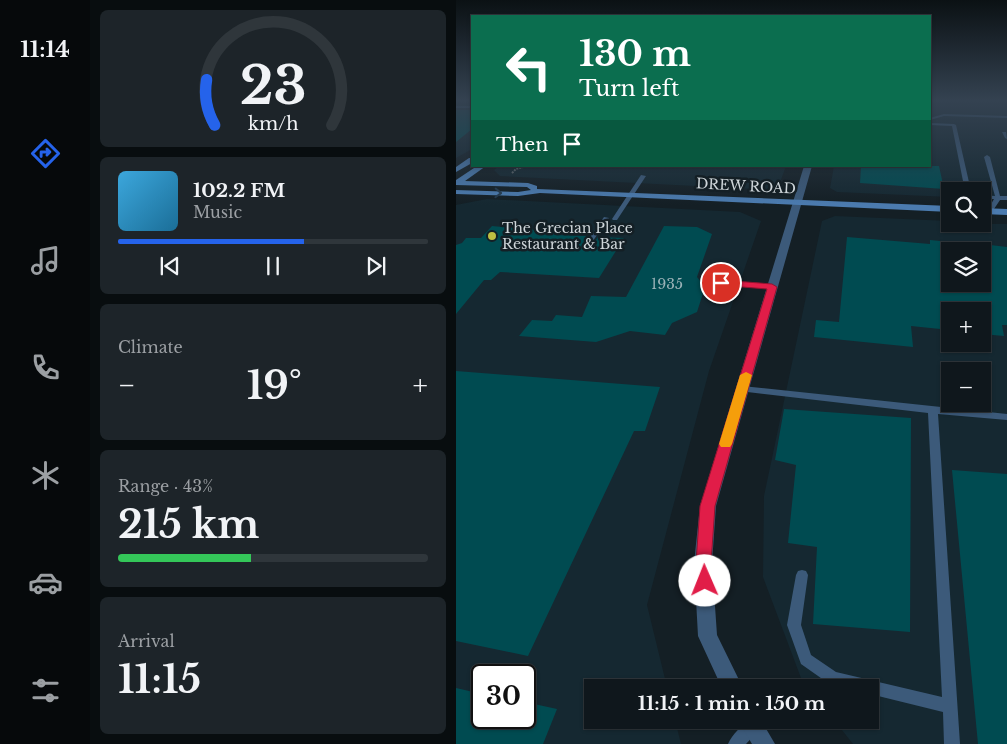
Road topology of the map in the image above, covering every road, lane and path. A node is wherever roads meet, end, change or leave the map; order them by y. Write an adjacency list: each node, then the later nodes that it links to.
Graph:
1 (956, 136): 8 (lane)
2 (987, 157): 12 (lane)
3 (471, 161): 6 (street)
4 (481, 167): 9 (street)
5 (808, 167): 14 (street)
6 (456, 170)
7 (643, 176): 10 (lane)
8 (966, 182)
9 (456, 186): 10 (street, DREW ROAD)
10 (630, 195): 14 (street, DREW ROAD); 20 (lane)
11 (991, 198): 12 (lane)
12 (998, 198): 13 (lane); 15 (lane)
13 (1007, 198)
14 (797, 202): 16 (street, DREW ROAD); 23 (street)
15 (991, 206)
16 (941, 209)
17 (991, 211): 18 (street)
18 (1007, 212)
19 (606, 218): 21 (lane)
20 (615, 219)
21 (588, 244)
22 (721, 283): 23 (lane)
23 (772, 287): 24 (street)
24 (742, 389): 25 (lane); 28 (street)
25 (933, 410): 26 (lane); 29 (lane)
26 (1007, 417)
27 (802, 575): 29 (lane)
28 (729, 679)
29 (950, 706): 32 (lane)
30 (755, 730): 31 (lane)
31 (736, 744)
32 (952, 744)

